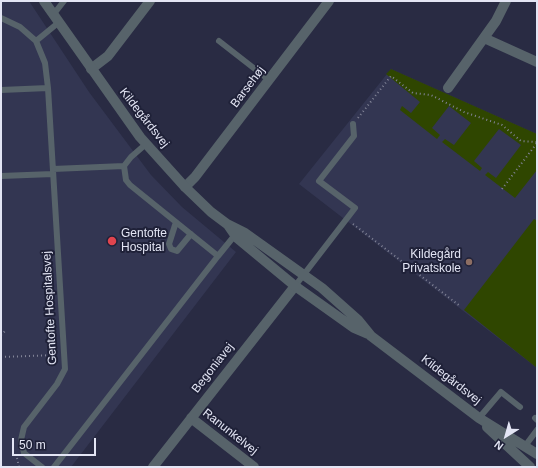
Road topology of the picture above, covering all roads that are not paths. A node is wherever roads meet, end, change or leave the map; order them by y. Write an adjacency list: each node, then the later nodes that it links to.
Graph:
1 (44, 1): 7 (street, Kildegårdsvej)
2 (64, 1): 7 (lane)
3 (150, 1): 12 (street)
4 (329, 1): 13 (street, Barsehøj)
5 (506, 1): 8 (street)
6 (1, 18): 10 (lane, Gentofte Hospitalsvej)
7 (56, 19): 10 (lane); 12 (street, Kildegårdsvej)
8 (484, 38): 11 (street); 15 (street)
9 (219, 41): 13 (lane)
10 (36, 42): 14 (lane, Gentofte Hospitalsvej)
11 (537, 62)
12 (91, 69): 18 (street, Kildegårdsvej)
13 (269, 80): 22 (street, Barsehøj)
14 (48, 88): 16 (lane); 20 (lane, Gentofte Hospitalsvej)
15 (448, 88)
16 (1, 90)
17 (354, 124): 28 (lane)
18 (146, 144): 19 (lane); 22 (street, Kildegårdsvej)
19 (124, 166): 20 (lane); 23 (lane)
20 (53, 171): 21 (lane); 38 (lane, Gentofte Hospitalsvej)
21 (1, 176)
22 (185, 187): 24 (street, Kildegårdsvej)
23 (176, 222): 25 (lane); 25 (lane)
24 (227, 224): 26 (street, Kildegårdsvej); 28 (street, Kildegårdsvej)
25 (191, 234): 27 (lane)
26 (235, 235): 27 (lane); 29 (street, Kildegårdsvej)
27 (218, 256): 39 (lane)
28 (304, 275): 29 (lane); 30 (street, Kildegårdsvej)
29 (295, 286): 30 (street, Kildegårdsvej); 32 (street, Begoniavej)
30 (371, 336): 33 (street, Kildegårdsvej)
31 (520, 407): 33 (lane)
32 (191, 418): 40 (street, Begoniavej); 41 (street, Ranunkelvej)
33 (479, 418): 35 (street, Kildegårdsvej); 37 (street)
34 (537, 430): 35 (lane)
35 (525, 446): 36 (street, Kildegårdsvej)
36 (537, 454)
37 (526, 466)
38 (42, 467)
39 (54, 467)
40 (153, 467)
41 (254, 467)

